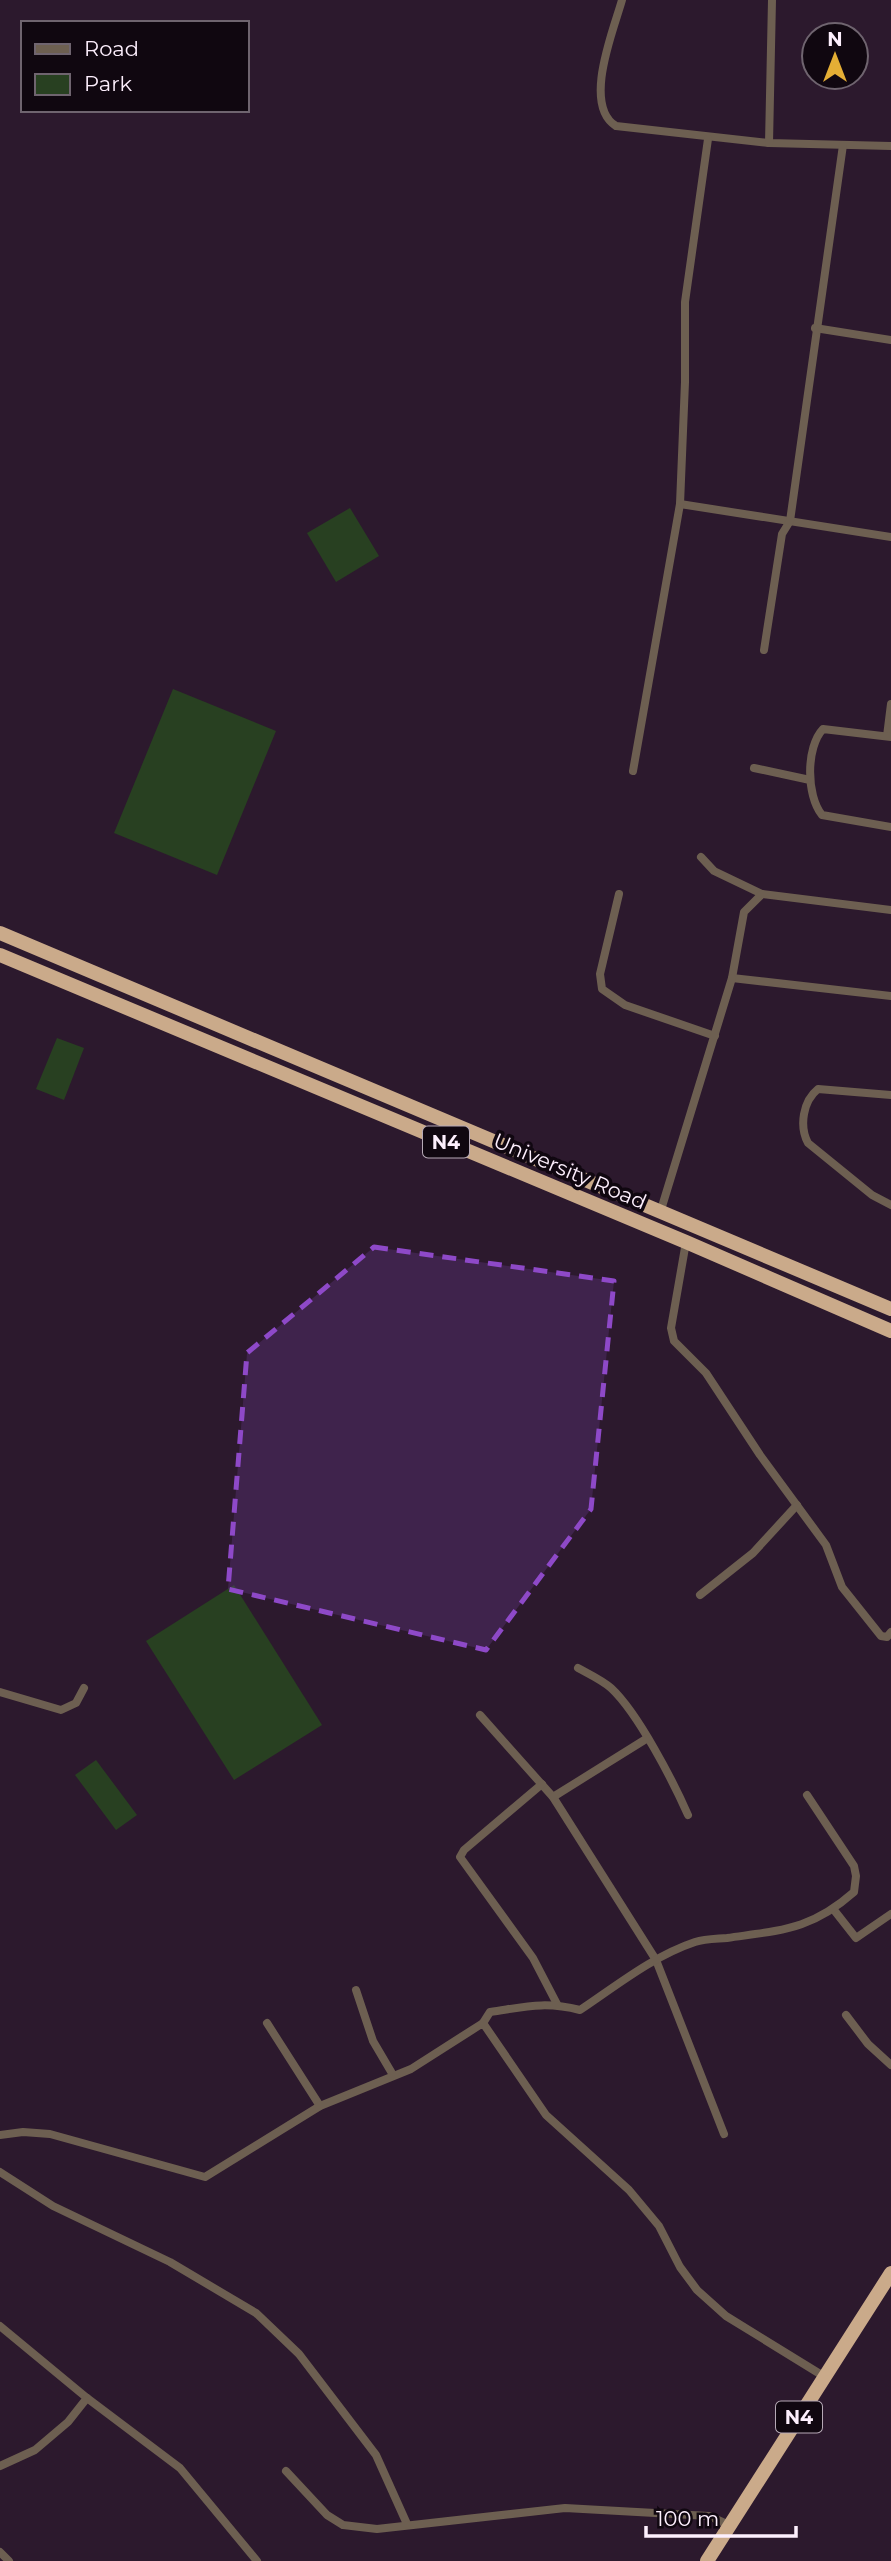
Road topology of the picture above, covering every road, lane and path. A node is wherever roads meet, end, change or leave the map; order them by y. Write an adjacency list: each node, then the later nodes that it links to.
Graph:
1 (622, 0): 3 (street)
2 (772, 0): 4 (street)
3 (708, 139): 4 (street); 9 (street)
4 (769, 143): 5 (street)
5 (843, 145): 6 (street); 7 (street)
6 (891, 146)
7 (815, 328): 8 (street); 10 (street)
8 (891, 340)
9 (680, 504): 10 (street); 16 (street)
10 (790, 520): 11 (street); 12 (street)
11 (891, 537)
12 (764, 650)
13 (891, 704): 14 (street)
14 (889, 736): 17 (street)
15 (754, 768): 17 (street)
16 (633, 771)
17 (810, 780): 18 (street)
18 (891, 827)
19 (701, 857): 21 (street)
20 (619, 894): 27 (street)
21 (762, 894): 22 (street); 25 (street)
22 (891, 910)
23 (0, 933): 30 (highway, University Road / N4)
24 (0, 955): 31 (highway, University Road / N4)
25 (732, 978): 26 (street); 27 (street)
26 (891, 996)
27 (715, 1036): 30 (street)
28 (891, 1094): 29 (street)
29 (891, 1205)
30 (660, 1213): 32 (highway, University Road / N4)
31 (686, 1242): 33 (highway, University Road / N4); 34 (street)
32 (891, 1309)
33 (891, 1331)
34 (797, 1505): 35 (street); 36 (street)
35 (700, 1595)
36 (891, 1632)
37 (578, 1668): 41 (street)
38 (84, 1688): 39 (street)
39 (0, 1692)
40 (480, 1715): 42 (street)
41 (646, 1739): 44 (street); 45 (street)
42 (542, 1784): 44 (street); 50 (street)
43 (807, 1795): 46 (street)
44 (552, 1797): 48 (street)
45 (688, 1815)
46 (834, 1910): 47 (street); 48 (street)
47 (890, 1916)
48 (656, 1960): 50 (street); 58 (street)
49 (356, 1990): 55 (street)
50 (557, 2004): 53 (street)
51 (846, 2015): 54 (street)
52 (267, 2023): 56 (street)
53 (483, 2023): 55 (street); 62 (street)
54 (891, 2065)
55 (393, 2075): 56 (street)
56 (320, 2106): 57 (street)
57 (0, 2134)
58 (724, 2134)
59 (0, 2172): 66 (street)
60 (891, 2273): 62 (highway, N4)
61 (0, 2326): 63 (street)
62 (825, 2377): 67 (highway, N4)
63 (88, 2398): 64 (street); 70 (street)
64 (0, 2465)
65 (286, 2471): 66 (street)
66 (407, 2524): 67 (street)
67 (729, 2525): 71 (highway, N4)
68 (0, 2552): 69 (street)
69 (9, 2561)
70 (257, 2561)
71 (707, 2561)

